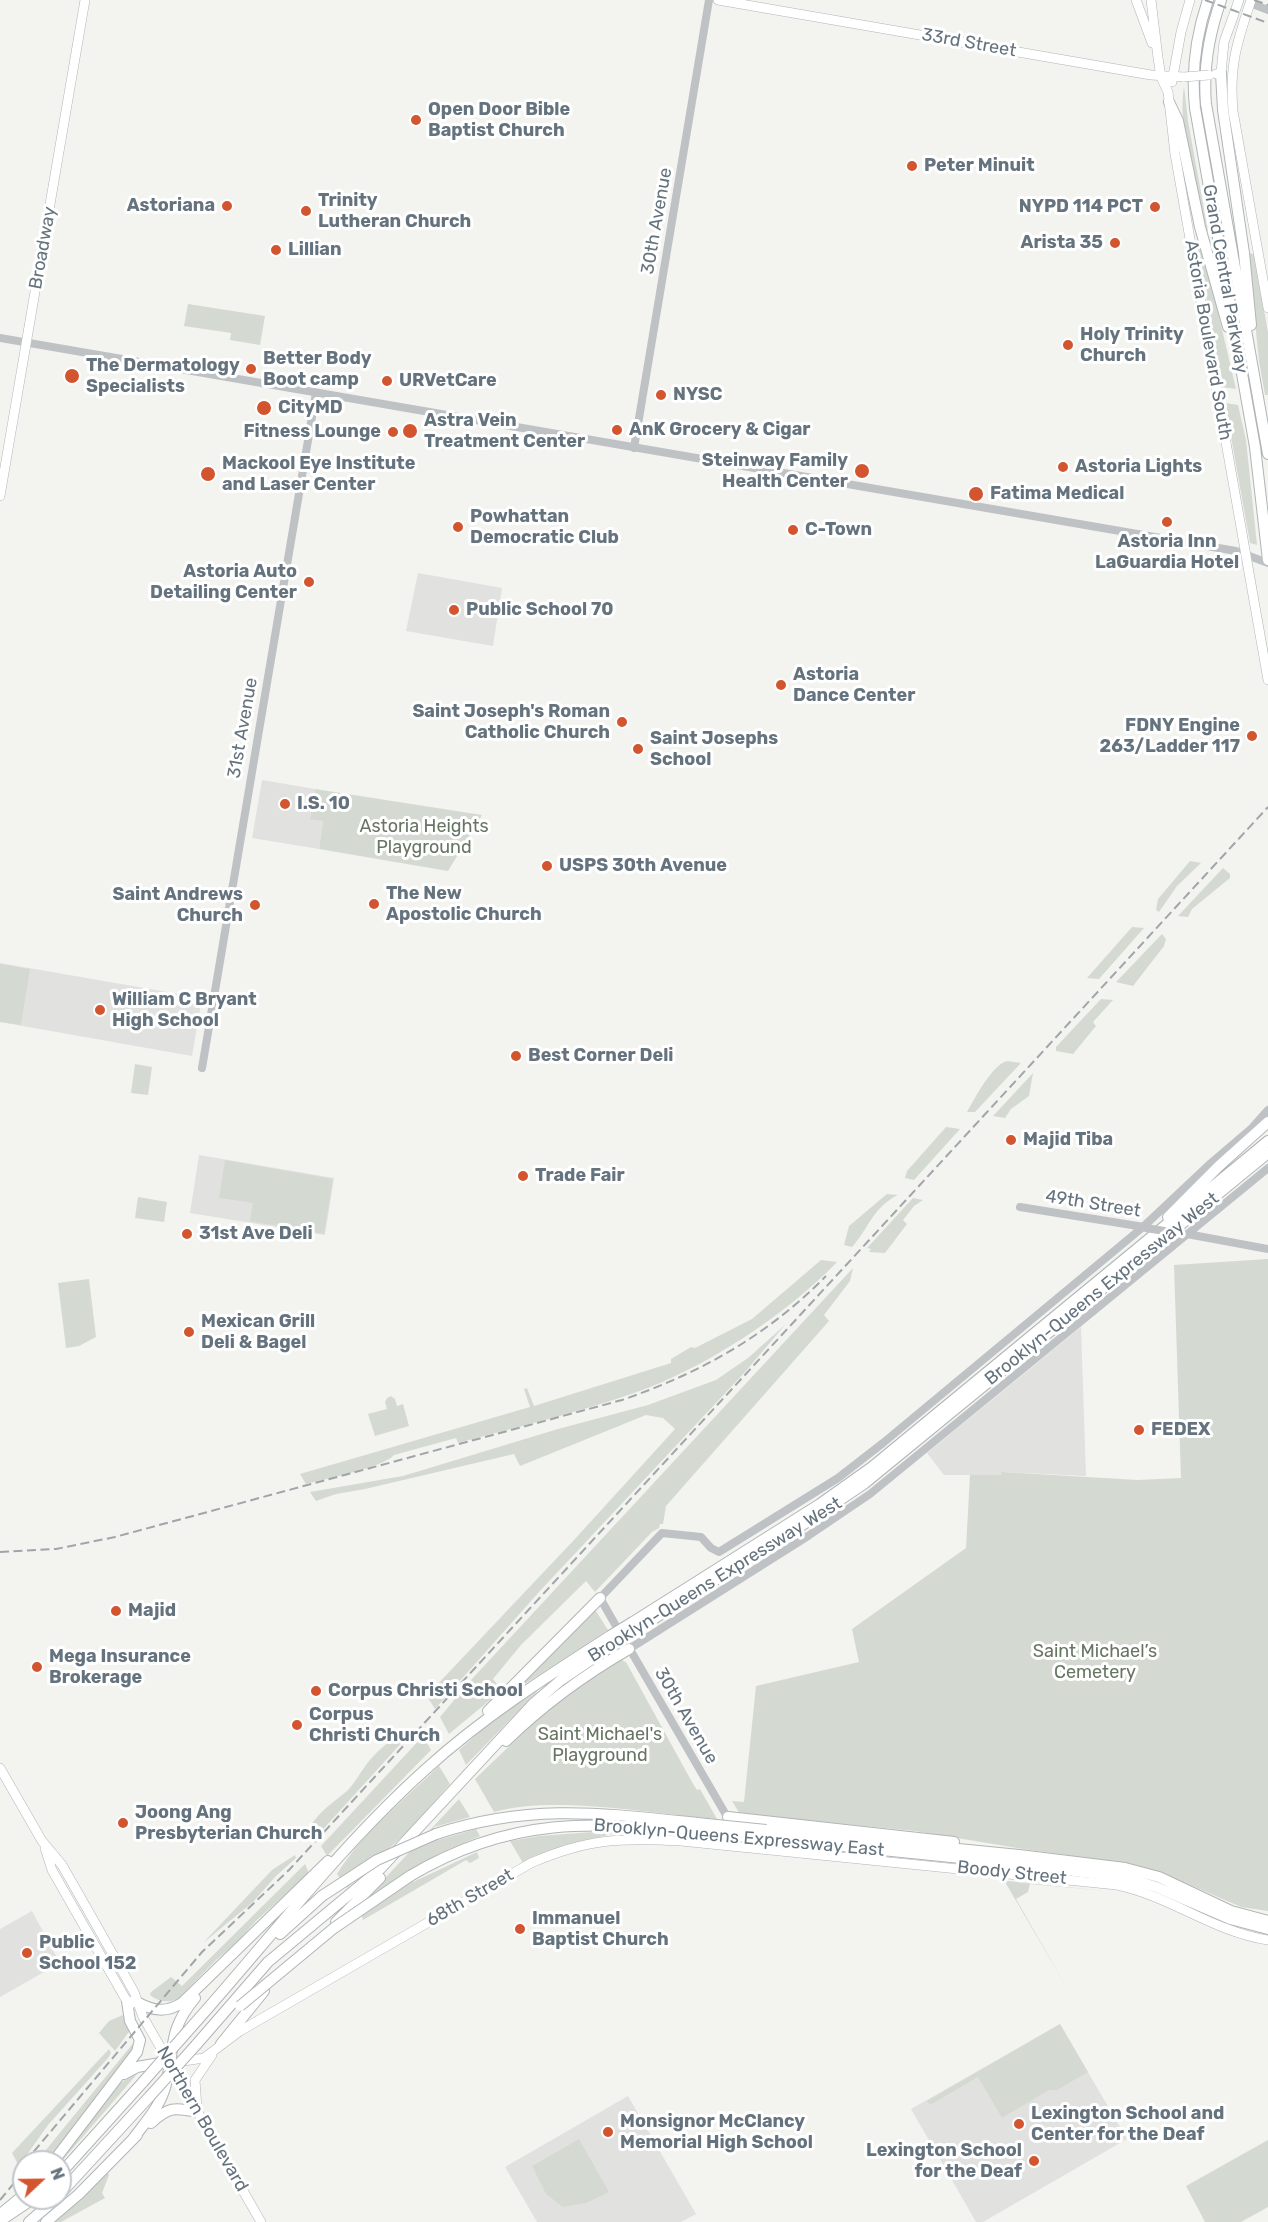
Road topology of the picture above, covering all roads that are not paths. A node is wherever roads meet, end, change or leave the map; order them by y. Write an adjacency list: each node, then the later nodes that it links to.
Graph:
1 (85, 0): 18 (main road, Broadway)
2 (710, 0): 22 (street, 30th Avenue)
3 (718, 0): 13 (main road, 33rd Street)
4 (1136, 0): 11 (main road)
5 (1151, 0): 11 (main road, Astoria Boulevard South)
6 (1190, 0): 14 (main road)
7 (1208, 0): 19 (highway, Grand Central Parkway)
8 (1221, 0): 20 (highway, Grand Central Parkway)
9 (1245, 1): 10 (street); 12 (main road); 16 (main road)
10 (1268, 10)
11 (1158, 58): 13 (main road, Astoria Boulevard South)
12 (1221, 73): 14 (main road, 33rd Street, bridge); 20 (highway)
13 (1161, 77): 14 (main road, 33rd Street); 15 (main road, Astoria Boulevard South)
14 (1179, 77): 15 (main road)
15 (1168, 97): 19 (highway); 25 (main road, Astoria Boulevard South)
16 (1268, 308)
17 (0, 338): 18 (street)
18 (26, 343): 21 (street); 24 (main road, Broadway)
19 (1243, 379): 26 (highway, Grand Central Parkway)
20 (1255, 388): 23 (highway, Grand Central Parkway)
21 (316, 393): 22 (street); 28 (street, 31st Avenue)
22 (634, 448): 25 (street)
23 (1268, 454)
24 (0, 496)
25 (1248, 555): 26 (street); 27 (main road, Astoria Boulevard South)
26 (1268, 562)
27 (1268, 680)
28 (202, 1068)
29 (1268, 1110): 35 (street, Brooklyn-Queens Expressway West)
30 (1268, 1122): 38 (highway)
31 (1268, 1141): 38 (highway, Brooklyn-Queens Expressway West)
32 (1268, 1153): 40 (highway, Brooklyn-Queens Expressway West)
33 (1268, 1168): 36 (street, Brooklyn-Queens Expressway West)
34 (1020, 1207): 35 (street, 49th Street)
35 (1145, 1227): 36 (street, 49th Street, bridge); 39 (street, Brooklyn-Queens Expressway West)
36 (1186, 1234): 37 (street, 49th Street); 42 (street, Brooklyn-Queens Expressway West)
37 (1268, 1249)
38 (1027, 1340): 40 (highway, Brooklyn-Queens Expressway West)
39 (600, 1599): 42 (street, 30th Avenue); 43 (highway)
40 (634, 1626): 41 (highway, Brooklyn-Queens Expressway West, bridge)
41 (612, 1640): 43 (highway, Brooklyn-Queens Expressway West); 44 (highway, Brooklyn-Queens Expressway West)
42 (629, 1649): 44 (highway); 46 (street, 30th Avenue)
43 (455, 1743): 52 (highway, Brooklyn-Queens Expressway West)
44 (473, 1767): 48 (highway, Brooklyn-Queens Expressway West)
45 (0, 1768): 61 (main road, Northern Boulevard)
46 (728, 1817): 50 (street, 30th Avenue); 51 (highway)
47 (706, 1828): 49 (highway, Brooklyn-Queens Expressway East, bridge); 58 (highway, Brooklyn-Queens Expressway East, bridge); 60 (highway, Brooklyn-Queens Expressway East, bridge)
48 (415, 1832): 58 (highway); 63 (highway, Brooklyn-Queens Expressway West)
49 (765, 1834): 51 (highway, Brooklyn-Queens Expressway East); 56 (highway, Brooklyn-Queens Expressway East)
50 (746, 1848): 57 (main road, Boody Street); 62 (main road, 68th Street)
51 (1019, 1855): 53 (highway, Brooklyn-Queens Expressway East)
52 (313, 1881): 59 (highway); 60 (highway, Brooklyn-Queens Expressway West)
53 (1195, 1894): 54 (highway); 55 (highway, Brooklyn-Queens Expressway East)
54 (1268, 1914)
55 (1268, 1921)
56 (1268, 1929)
57 (1268, 1940)
58 (316, 1942): 62 (highway); 63 (highway, Brooklyn-Queens Expressway East, bridge)
59 (220, 1967): 61 (highway); 64 (highway)
60 (245, 1967): 69 (highway, bridge)
61 (132, 2001): 64 (main road, Northern Boulevard); 65 (highway)
62 (221, 2044): 64 (main road, 68th Street); 66 (main road)
63 (196, 2045): 70 (highway, bridge)
64 (169, 2062): 65 (highway); 66 (main road, Northern Boulevard); 67 (highway)
65 (121, 2075): 68 (highway)
66 (197, 2112): 67 (highway); 76 (main road, Northern Boulevard)
67 (133, 2139): 75 (highway)
68 (62, 2150)
69 (72, 2161)
70 (72, 2181)
71 (43, 2210): 74 (highway)
72 (6, 2212): 73 (highway)
73 (0, 2221)
74 (29, 2222)
75 (46, 2222)
76 (261, 2222)

